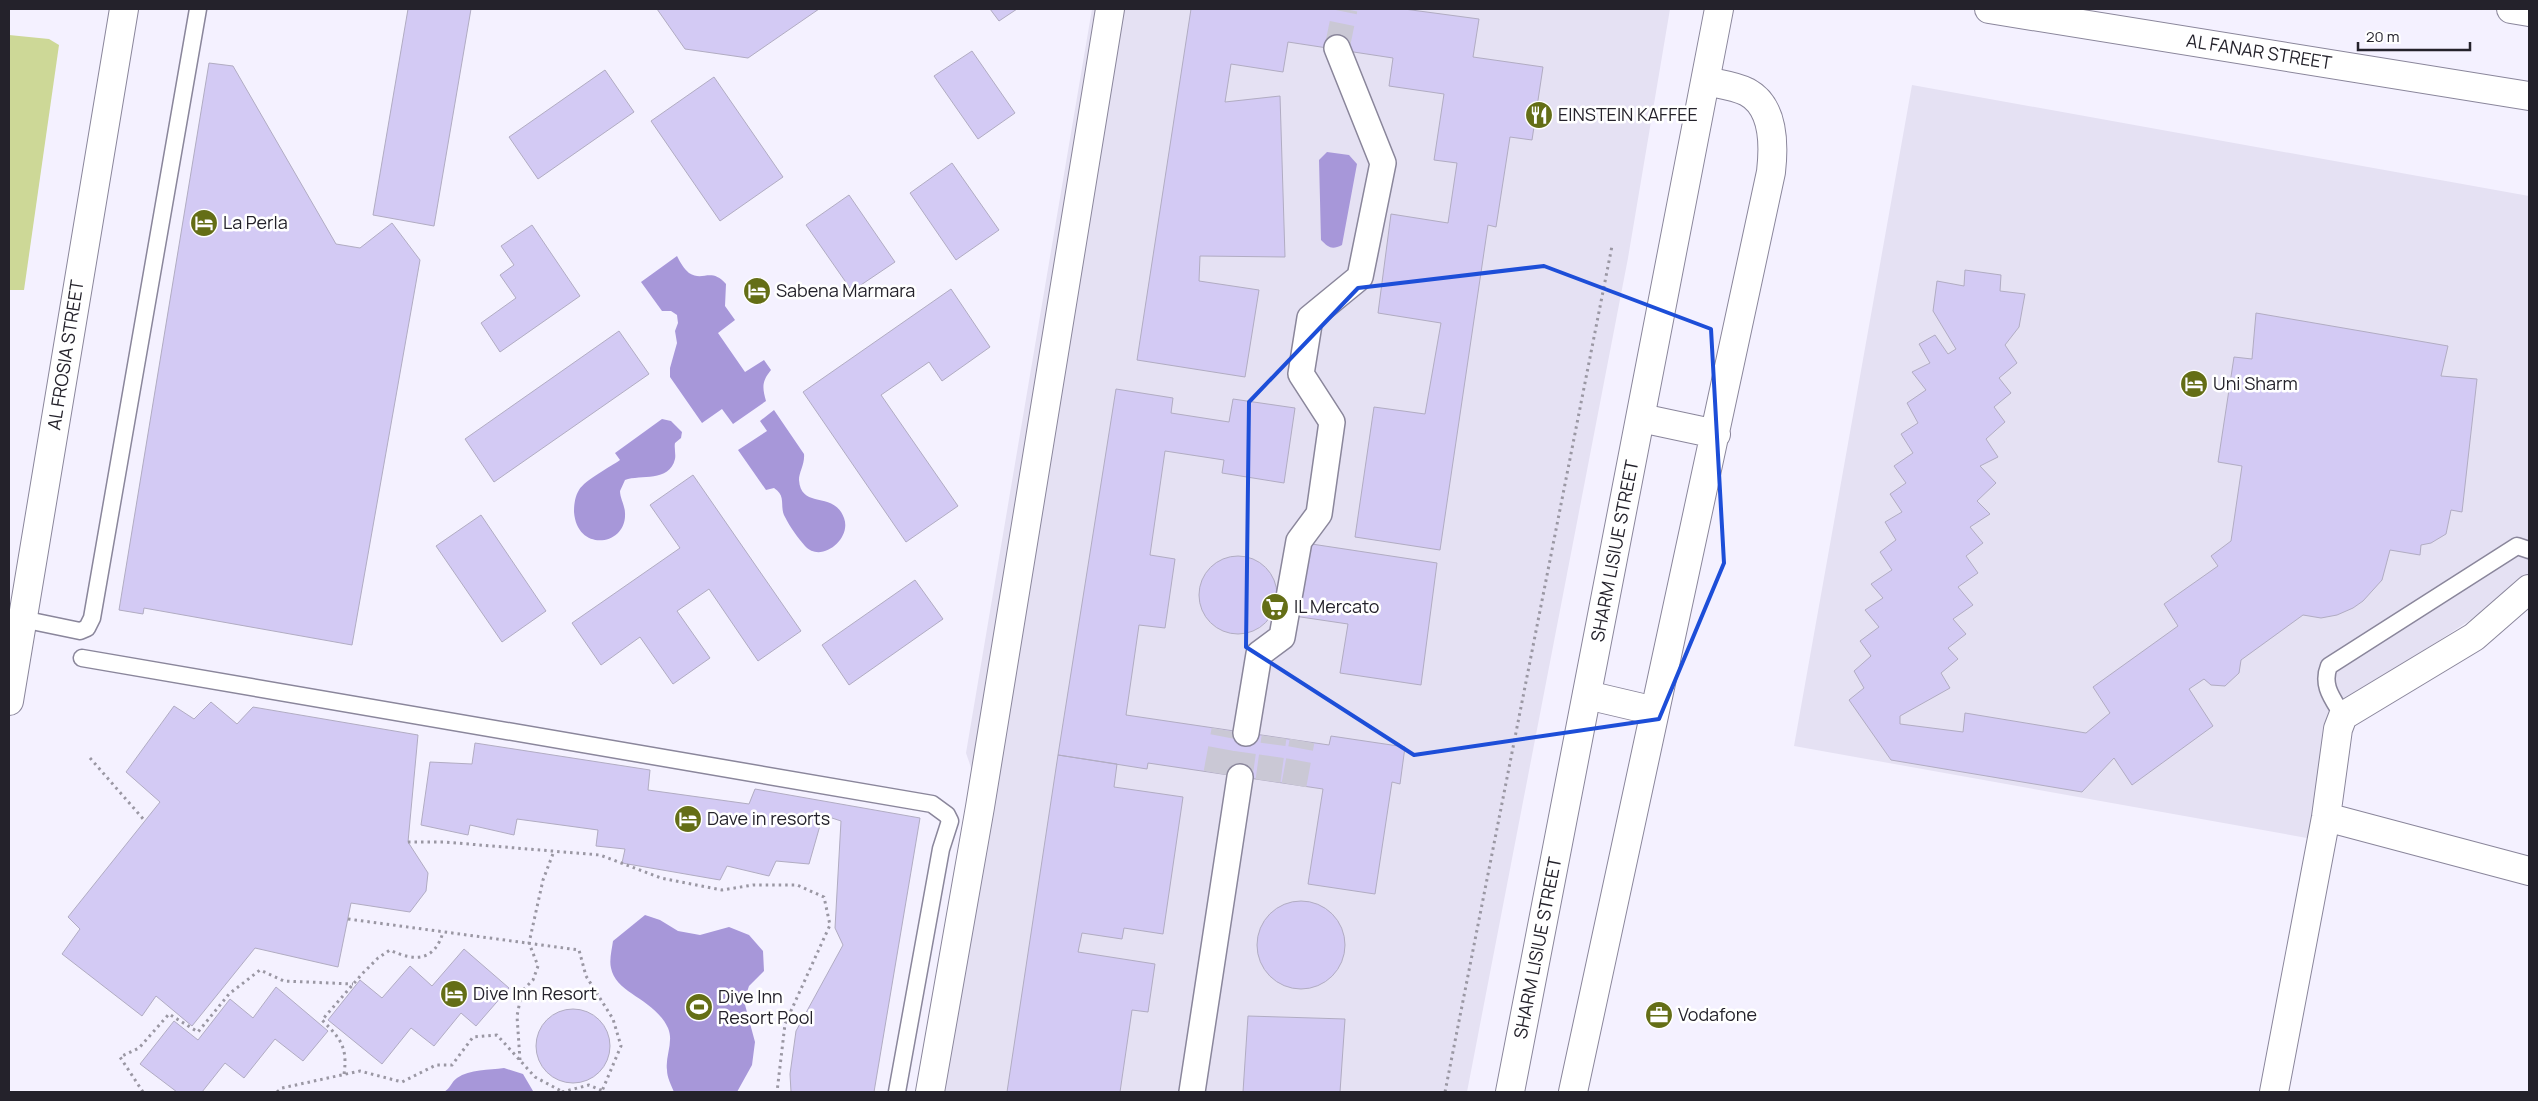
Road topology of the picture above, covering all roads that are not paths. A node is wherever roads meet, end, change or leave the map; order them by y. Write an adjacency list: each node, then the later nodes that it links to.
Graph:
1 (124, 9): 15 (street, AL FROSIA STREET)
2 (198, 9): 15 (lane)
3 (1110, 9): 26 (street)
4 (1719, 9): 9 (street, SHARM LISIUE STREET)
5 (1989, 9): 10 (street, AL FANAR STREET)
6 (2511, 9): 7 (street)
7 (2529, 12)
8 (1337, 48): 21 (street)
9 (1706, 81): 11 (street, SHARM LISIUE STREET); 12 (street)
10 (2529, 96)
11 (1641, 418): 12 (street); 17 (street, SHARM LISIUE STREET)
12 (1716, 434): 19 (street)
13 (2529, 550): 20 (lane)
14 (2529, 590): 20 (street)
15 (22, 619): 18 (street, AL FROSIA STREET)
16 (82, 658): 25 (lane)
17 (1587, 695): 19 (street); 28 (street, SHARM LISIUE STREET)
18 (9, 700)
19 (1655, 711): 29 (street)
20 (2343, 716): 23 (street)
21 (1246, 733)
22 (1240, 777): 27 (street)
23 (2326, 817): 24 (street); 30 (street)
24 (2529, 871)
25 (898, 1092)
26 (930, 1092)
27 (1192, 1092)
28 (1510, 1092)
29 (1573, 1092)
30 (2274, 1092)

